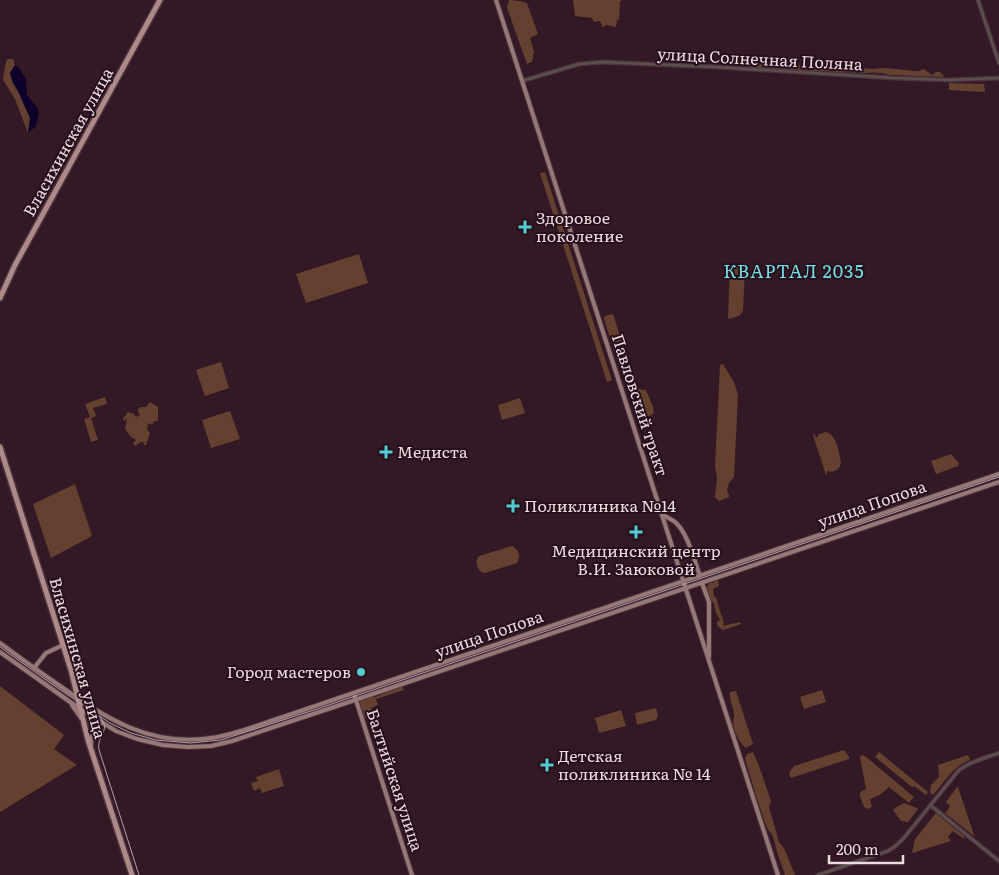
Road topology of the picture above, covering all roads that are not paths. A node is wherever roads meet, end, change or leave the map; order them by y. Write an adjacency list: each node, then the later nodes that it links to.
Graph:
1 (160, 0): 7 (highway, Власихинская улица)
2 (496, 0): 6 (main road, Павловский тракт)
3 (978, 0): 4 (street)
4 (999, 63)
5 (999, 78): 6 (street, улица Солнечная Поляна)
6 (522, 81): 11 (main road, Павловский тракт)
7 (0, 298)
8 (0, 448): 21 (highway, Власихинская улица)
9 (999, 474): 12 (main road, улица Попова)
10 (999, 482): 13 (main road, улица Попова)
11 (662, 514): 14 (main road); 15 (main road, Павловский тракт)
12 (758, 556): 13 (main road); 14 (main road, улица Попова)
13 (760, 563): 16 (main road, улица Попова)
14 (700, 576): 15 (main road, улица Попова)
15 (683, 581): 17 (main road, Павловский тракт); 18 (main road, улица Попова)
16 (702, 582): 17 (main road, улица Попова); 24 (main road)
17 (686, 588): 19 (main road, улица Попова); 24 (main road, Павловский тракт)
18 (603, 608): 19 (main road); 26 (main road, улица Попова)
19 (605, 616): 30 (main road, улица Попова)
20 (0, 644): 23 (main road, улица Попова)
21 (63, 645): 23 (main road); 25 (highway, Власихинская улица)
22 (0, 652): 28 (main road, улица Попова)
23 (34, 668): 27 (main road, улица Попова)
24 (711, 669): 42 (main road, Павловский тракт)
25 (77, 692): 27 (highway, Власихинская улица); 32 (main road)
26 (354, 693): 29 (main road, улица Попова); 30 (main road, Балтийская улица)
27 (78, 699): 32 (main road, улица Попова); 33 (highway, Власихинская улица)
28 (67, 700): 33 (main road, улица Попова); 34 (main road)
29 (334, 700): 31 (main road); 32 (main road, улица Попова)
30 (356, 700): 31 (main road, улица Попова); 41 (main road, Балтийская улица)
31 (336, 706): 35 (main road, улица Попова)
32 (91, 707)
33 (80, 709): 34 (highway, Власихинская улица); 35 (main road, улица Попова)
34 (83, 720): 36 (highway, Власихинская улица)
35 (101, 722): 36 (main road)
36 (91, 748): 40 (highway, Власихинская улица)
37 (999, 753): 38 (street)
38 (930, 805): 39 (street); 43 (street)
39 (999, 861)
40 (132, 875)
41 (412, 875)
42 (778, 875)
43 (818, 875)

